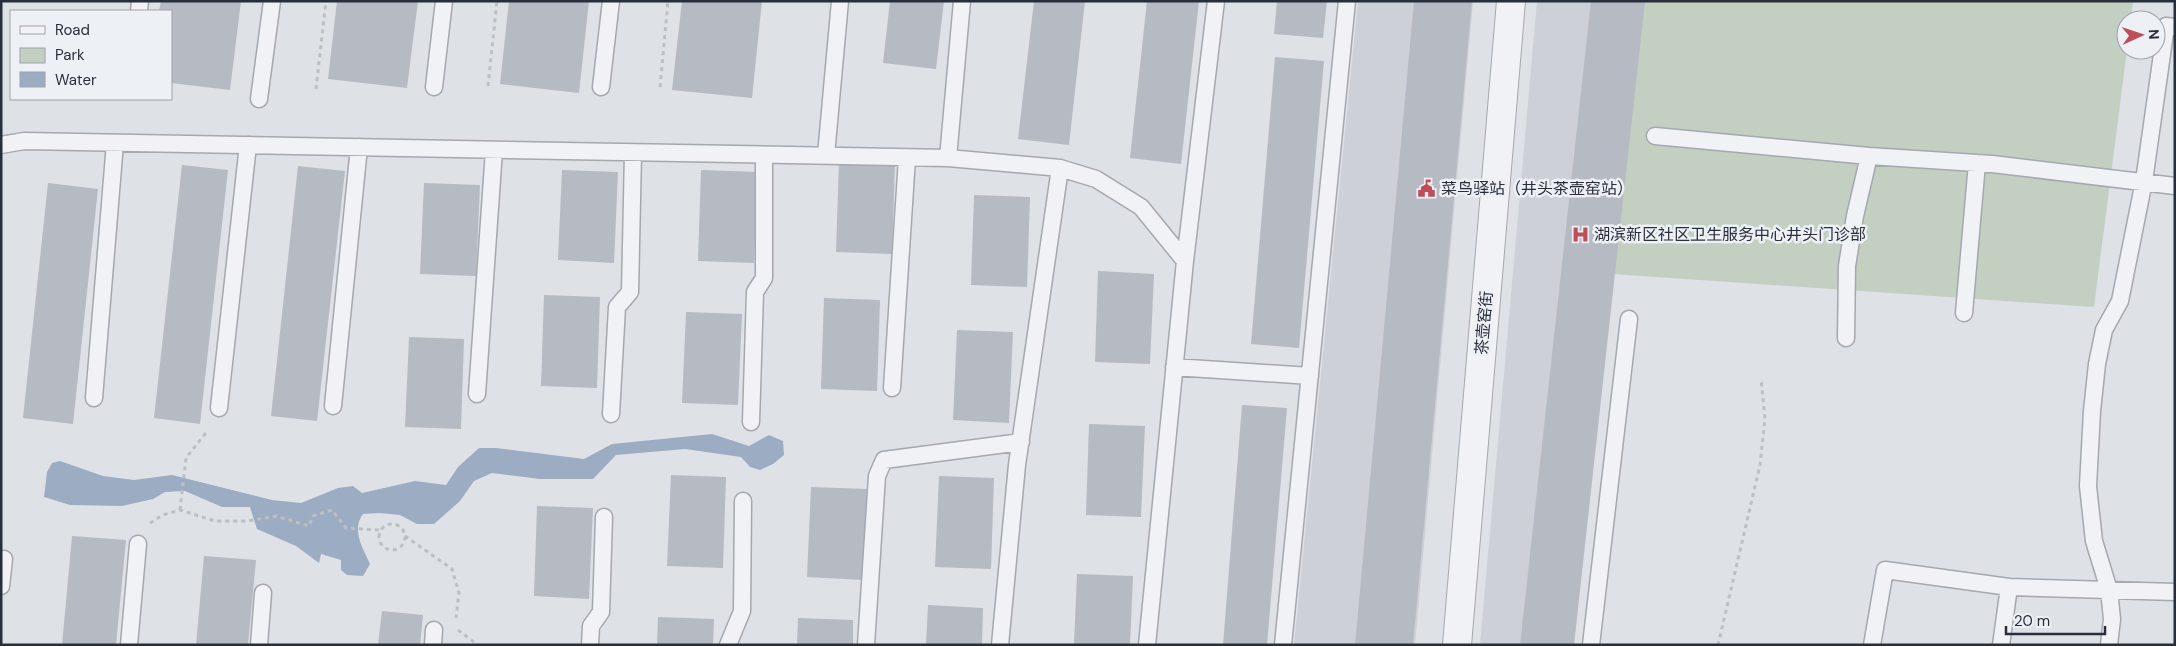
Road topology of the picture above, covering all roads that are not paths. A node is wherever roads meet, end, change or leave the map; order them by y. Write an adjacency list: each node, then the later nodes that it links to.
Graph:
1 (272, 1): 12 (lane)
2 (444, 1): 10 (lane)
3 (611, 1): 11 (lane)
4 (840, 1): 21 (lane)
5 (962, 1): 24 (lane)
6 (1216, 1): 29 (lane)
7 (1347, 1): 34 (lane)
8 (1511, 1): 60 (street, 茶壶窑街)
9 (2175, 27): 27 (lane)
10 (434, 87)
11 (601, 87)
12 (259, 99)
13 (1656, 136): 22 (lane)
14 (115, 143): 15 (lane); 16 (lane); 37 (lane)
15 (1, 145)
16 (248, 145): 17 (lane); 39 (lane)
17 (358, 147): 18 (lane); 38 (lane)
18 (494, 150): 19 (lane); 36 (lane)
19 (633, 153): 20 (lane); 40 (lane)
20 (764, 155): 21 (lane); 41 (lane)
21 (826, 155): 23 (lane)
22 (1869, 156): 25 (lane); 32 (lane)
23 (907, 158): 24 (lane); 35 (lane)
24 (948, 158): 26 (lane)
25 (1977, 163): 27 (lane); 30 (lane)
26 (1060, 168): 29 (lane); 42 (lane)
27 (2144, 181): 28 (lane); 49 (lane)
28 (2175, 186)
29 (1185, 261): 33 (lane)
30 (1964, 313)
31 (1629, 319): 61 (lane)
32 (1846, 338)
33 (1174, 367): 34 (lane); 58 (lane)
34 (1310, 376): 59 (lane)
35 (892, 388)
36 (477, 394)
37 (94, 398)
38 (333, 406)
39 (219, 408)
40 (611, 414)
41 (751, 422)
42 (1020, 442): 56 (lane); 57 (lane)
43 (742, 501): 55 (lane)
44 (604, 517): 54 (lane)
45 (138, 544): 52 (lane)
46 (4, 559): 47 (lane)
47 (1, 586)
48 (2009, 587): 49 (lane); 62 (lane); 63 (lane)
49 (2109, 590): 50 (lane); 64 (lane)
50 (2175, 592)
51 (263, 593): 53 (lane)
52 (129, 645)
53 (259, 645)
54 (590, 645)
55 (728, 645)
56 (866, 645)
57 (1000, 645)
58 (1147, 645)
59 (1283, 645)
60 (1457, 645)
61 (1591, 645)
62 (1872, 645)
63 (2001, 645)
64 (2109, 645)

